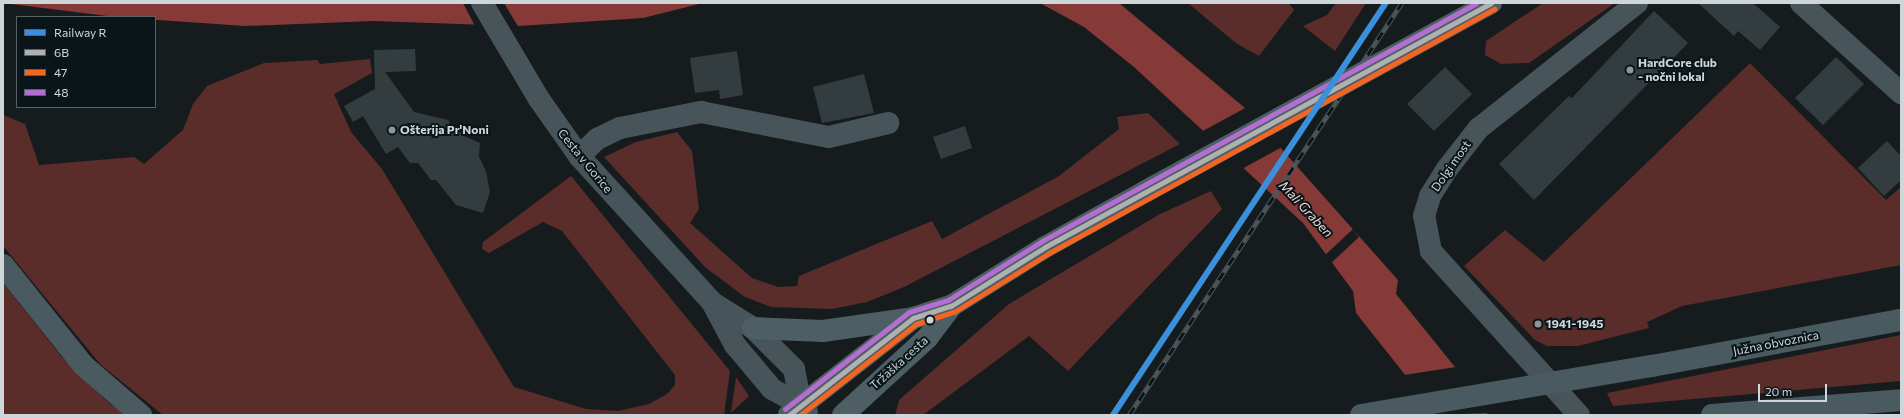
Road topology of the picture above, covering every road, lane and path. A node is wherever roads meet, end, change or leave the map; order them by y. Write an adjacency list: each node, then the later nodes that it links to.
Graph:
1 (482, 3): 7 (street, Cesta v Gorice)
2 (1491, 3): 10 (main road, Tržaška cesta, bridge)
3 (1637, 3): 19 (street, Dolgi most)
4 (1801, 3): 5 (street)
5 (1901, 93)
6 (888, 122): 7 (street)
7 (579, 156): 9 (street, Cesta v Gorice)
8 (3, 265): 16 (highway)
9 (712, 302): 13 (street, Cesta v Gorice); 15 (street, Cesta v Gorice)
10 (951, 306): 11 (main road, Tržaška cesta); 17 (main road, Tržaška cesta)
11 (913, 318): 13 (main road); 15 (main road, Tržaška cesta)
12 (1901, 320): 18 (highway, Južna obvoznica, bridge)
13 (753, 328): 15 (street, Cesta v Gorice)
14 (1901, 400): 20 (highway)
15 (800, 412)
16 (141, 415)
17 (842, 415)
18 (1361, 415)
19 (1579, 415)
20 (1712, 415)

